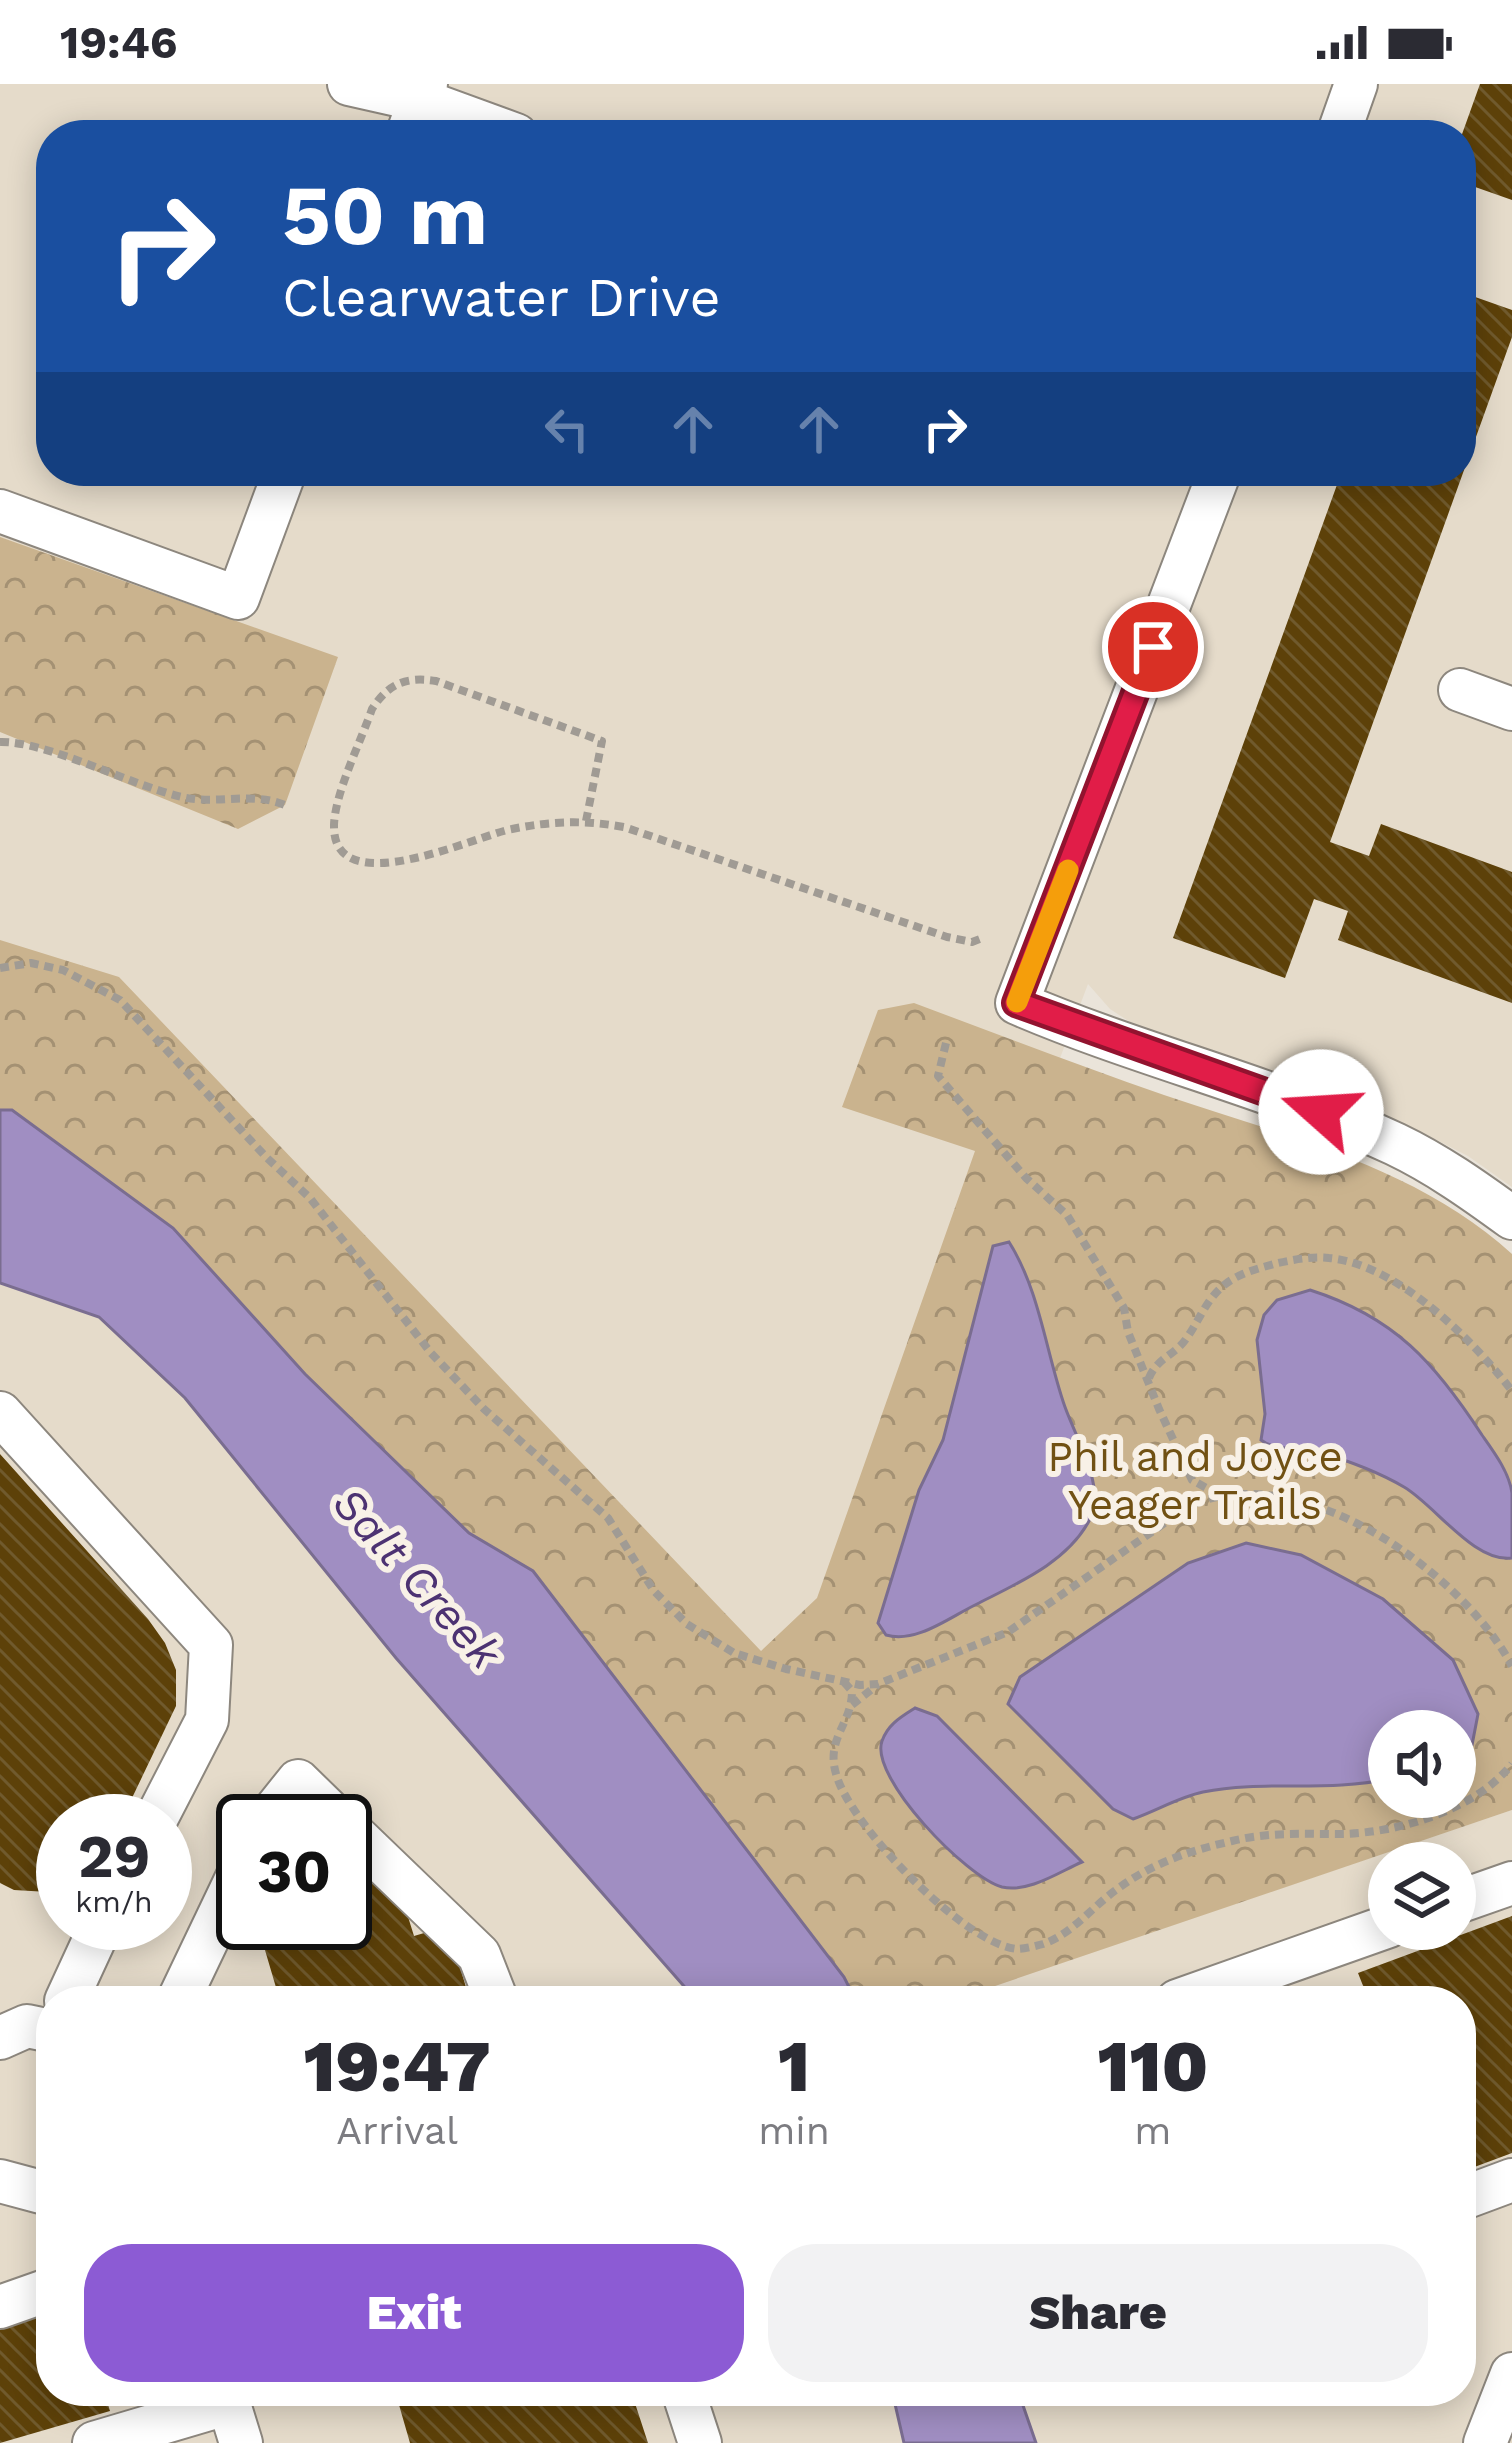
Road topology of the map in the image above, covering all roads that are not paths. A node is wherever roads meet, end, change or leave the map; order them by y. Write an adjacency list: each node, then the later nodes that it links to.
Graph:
1 (349, 84): 3 (street)
2 (1356, 84): 5 (street)
3 (418, 106): 4 (street)
4 (465, 120)
5 (1343, 120)
6 (279, 486): 8 (street)
7 (1214, 486): 11 (street)
8 (0, 511)
9 (1460, 690): 10 (street)
10 (1512, 709)
11 (1512, 1217)
12 (0, 1413): 13 (street)
13 (169, 1794)
14 (288, 1794): 15 (street)
15 (311, 1794)
16 (372, 1853): 24 (street)
17 (1512, 1883): 18 (street)
18 (1476, 1896)
19 (216, 1921): 23 (street)
20 (1368, 1933): 25 (street)
21 (90, 1950): 22 (street)
22 (73, 1986)
23 (185, 1986)
24 (491, 1986)
25 (1219, 1986)
26 (36, 2028): 27 (street)
27 (0, 2038)
28 (1512, 2180): 31 (street)
29 (0, 2181): 30 (street)
30 (36, 2191)
31 (1476, 2193)
32 (36, 2294): 33 (street)
33 (0, 2307)
34 (1512, 2374): 39 (street)
35 (688, 2406): 38 (street)
36 (232, 2412): 37 (street)
37 (94, 2443)
38 (700, 2443)
39 (1484, 2443)

